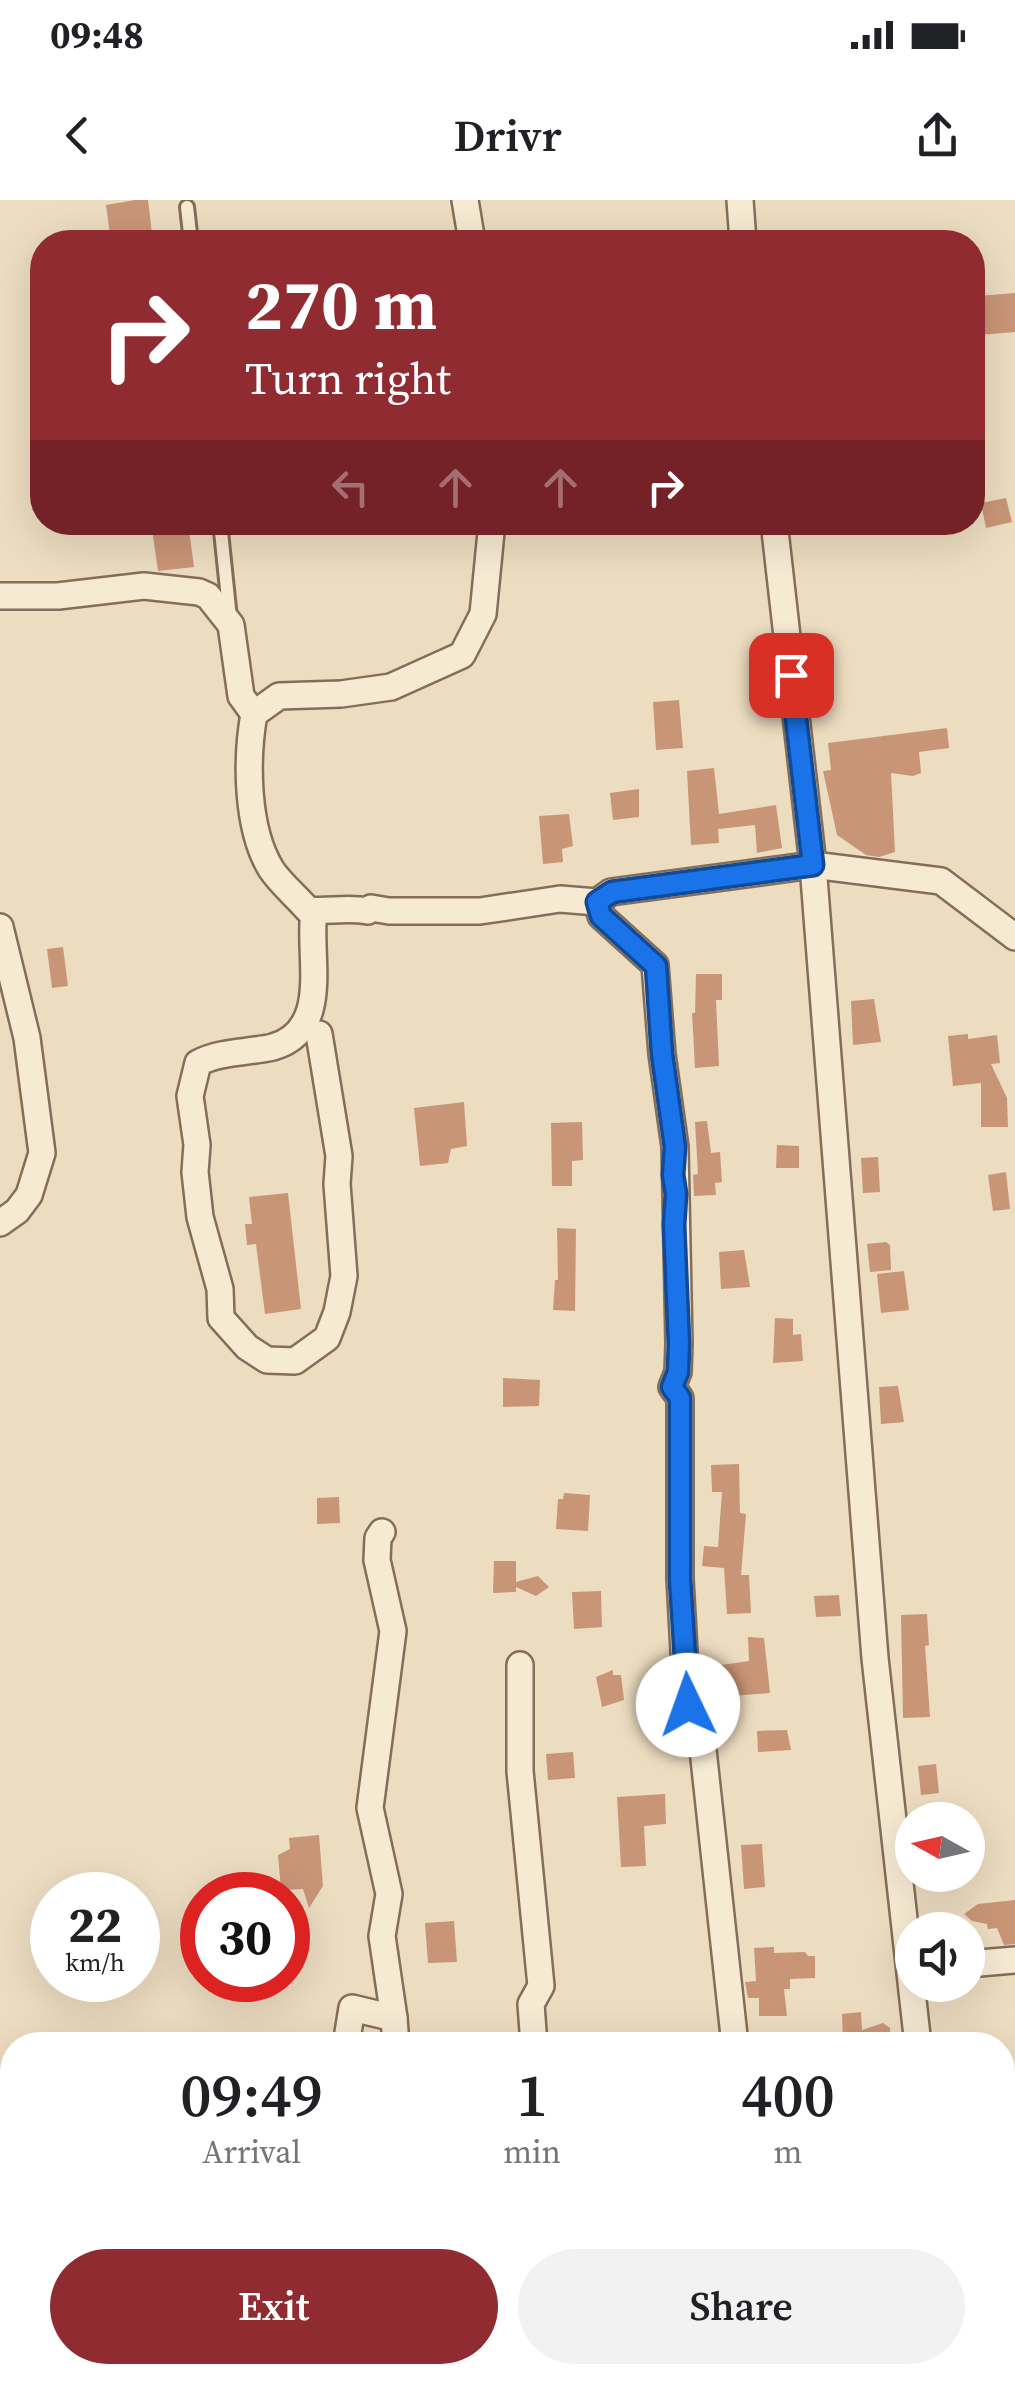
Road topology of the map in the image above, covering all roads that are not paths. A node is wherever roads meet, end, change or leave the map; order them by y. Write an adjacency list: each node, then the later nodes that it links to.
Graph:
1 (466, 200): 5 (street)
2 (740, 200): 6 (street)
3 (187, 208): 4 (lane)
4 (190, 230)
5 (470, 230)
6 (742, 230)
7 (221, 535): 11 (lane)
8 (491, 535): 12 (street)
9 (775, 535): 13 (street)
10 (0, 596): 11 (street)
11 (231, 625): 12 (street)
12 (254, 714): 15 (street)
13 (813, 865): 14 (street); 17 (street); 22 (street)
14 (597, 902): 15 (street); 30 (street)
15 (314, 911): 18 (street)
16 (0, 927): 19 (street)
17 (1015, 938)
18 (319, 1034)
19 (0, 1224)
20 (382, 1532): 26 (street)
21 (520, 1665): 29 (street)
22 (905, 1912)
23 (1015, 1960): 24 (street)
24 (985, 1963)
25 (914, 2002): 31 (street)
26 (394, 2018): 27 (street); 28 (street)
27 (348, 2032)
28 (395, 2032)
29 (533, 2032)
30 (734, 2032)
31 (917, 2032)

